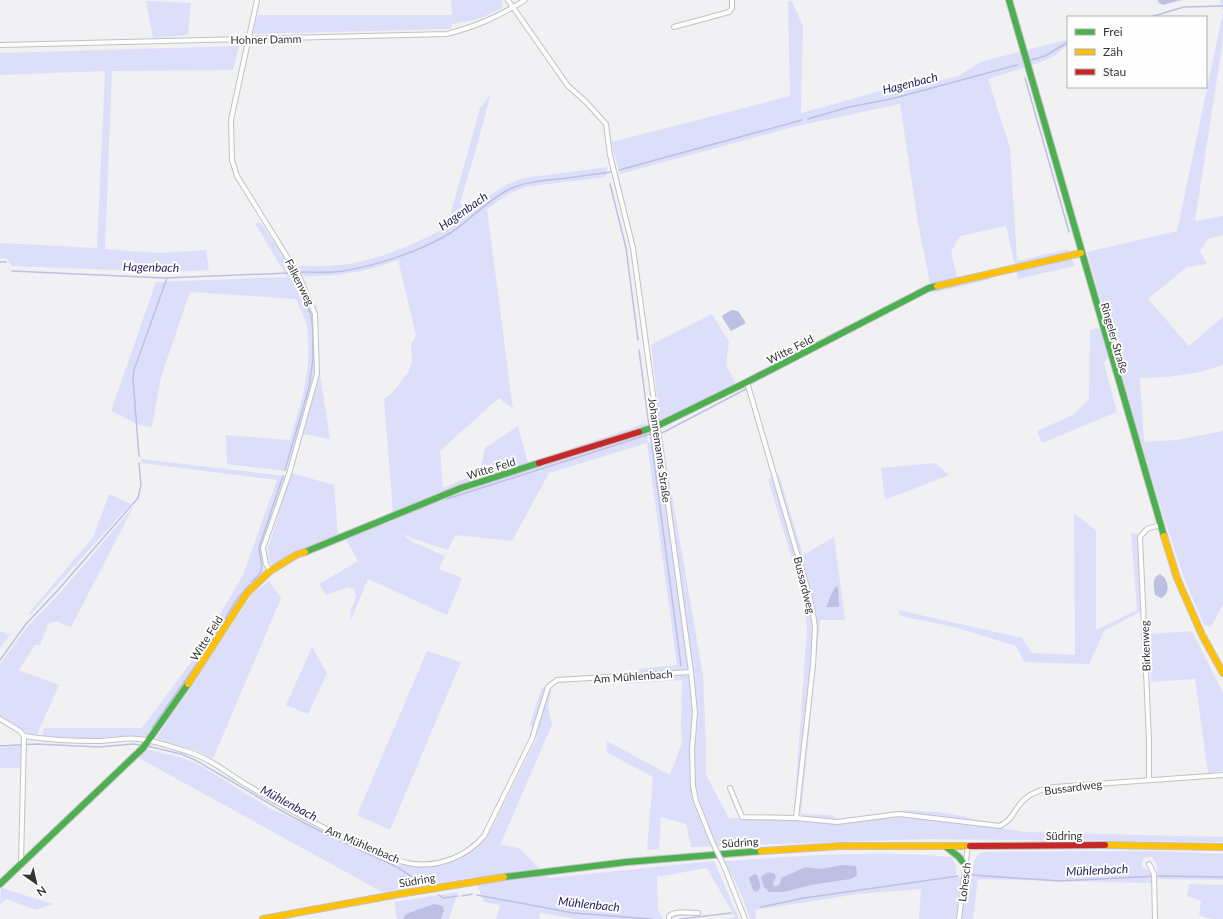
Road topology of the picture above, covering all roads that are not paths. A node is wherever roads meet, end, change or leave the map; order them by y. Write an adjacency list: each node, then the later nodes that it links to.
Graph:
1 (257, 0): 8 (street, Falkenweg)
2 (508, 0): 6 (street, Johannemanns Straße)
3 (525, 0): 6 (street, Hohner Damm)
4 (732, 0): 7 (street)
5 (1009, 0): 10 (street, Ringeler Straße)
6 (513, 7): 8 (street, Hohner Damm); 12 (street, Johannemanns Straße)
7 (674, 27)
8 (248, 39): 9 (street, Hohner Damm); 14 (street, Falkenweg)
9 (0, 45)
10 (1081, 253): 11 (street, Witte Feld); 13 (street, Ringeler Straße)
11 (748, 382): 12 (street, Witte Feld); 23 (street, Bussardweg)
12 (657, 426): 14 (street, Witte Feld); 15 (street, Johannemanns Straße)
13 (1160, 525): 16 (street, Ringeler Straße); 21 (street, Birkenweg)
14 (270, 571): 19 (street, Witte Feld)
15 (691, 672): 19 (street, Am Mühlenbach); 34 (street, Johannemanns Straße, bridge)
16 (1223, 673)
17 (0, 719): 18 (street)
18 (24, 736): 19 (street, Am Mühlenbach); 28 (street)
19 (148, 741): 28 (street, Witte Feld)
20 (1223, 775): 21 (street, Bussardweg)
21 (1149, 779): 23 (street, Bussardweg)
22 (730, 788): 23 (street, Bussardweg)
23 (796, 818)
24 (968, 845): 25 (street, Südring); 26 (street, Südring); 29 (street, Lohesch)
25 (944, 846): 29 (street); 32 (street, Südring)
26 (1223, 847)
27 (1149, 864): 36 (street)
28 (21, 865): 30 (street, Witte Feld)
29 (966, 866): 35 (street, Lohesch)
30 (0, 884)
31 (698, 913): 33 (street)
32 (263, 919)
33 (669, 919)
34 (745, 919)
35 (959, 919)
36 (1155, 919)

